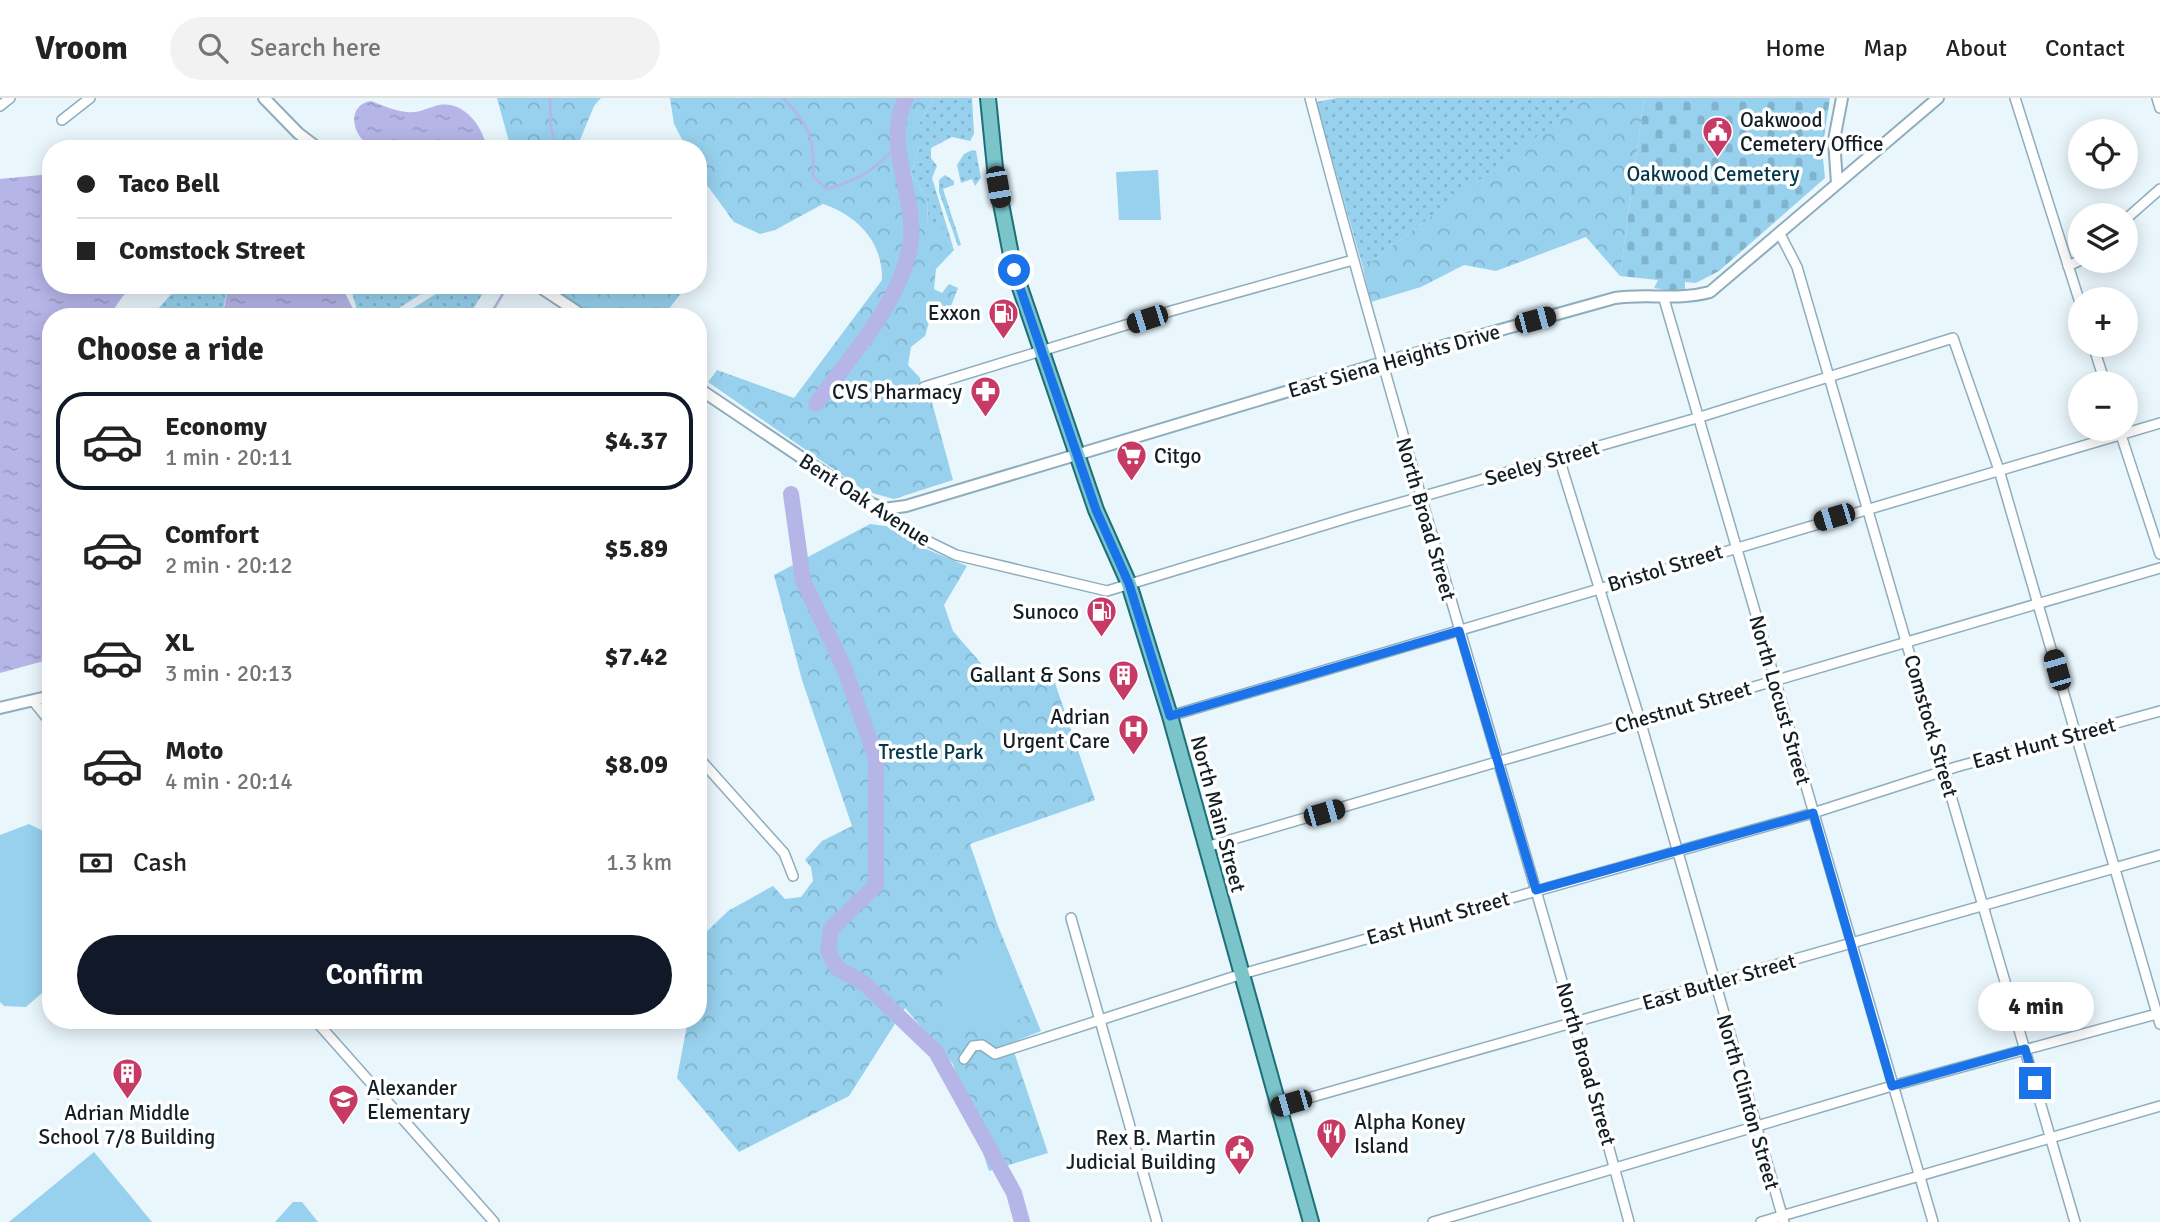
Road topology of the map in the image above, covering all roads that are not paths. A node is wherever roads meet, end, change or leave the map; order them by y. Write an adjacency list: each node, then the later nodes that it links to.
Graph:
1 (10, 98): 10 (street)
2 (90, 98): 12 (street)
3 (264, 98): 13 (street)
4 (988, 98): 23 (main road, North Main Street)
5 (1310, 98): 18 (street, North Broad Street)
6 (1842, 98): 14 (street)
7 (1938, 98): 14 (street, East Siena Heights Drive)
8 (2015, 98): 19 (street)
9 (2157, 98): 11 (street)
10 (0, 106)
11 (2160, 108)
12 (62, 120)
13 (305, 140)
14 (1837, 183): 17 (street, East Siena Heights Drive)
15 (2160, 190): 16 (street)
16 (2138, 209)
17 (1780, 234): 21 (street, East Siena Heights Drive); 25 (street, Comstock Street)
18 (1353, 260): 23 (street); 24 (street, North Broad Street)
19 (2068, 266)
20 (550, 294): 22 (street)
21 (1664, 299): 24 (street, East Siena Heights Drive); 28 (street, North Locust Street)
22 (571, 308)
23 (1042, 352): 26 (street); 33 (main road, North Main Street)
24 (1382, 363): 33 (street, East Siena Heights Drive); 36 (street, North Broad Street)
25 (1829, 377): 28 (street, Seeley Street); 35 (street, Seeley Street); 37 (street, Comstock Street)
26 (924, 387)
27 (707, 394): 38 (street, Bent Oak Avenue)
28 (1697, 418): 34 (street, Seeley Street); 39 (street, North Locust Street)
29 (2160, 423): 30 (street, Bristol Street)
30 (2138, 428)
31 (2091, 441): 35 (street, Bristol Street)
32 (2123, 441): 40 (street)
33 (1076, 454): 38 (street, East Siena Heights Drive); 42 (main road, North Main Street)
34 (1559, 458): 36 (street, Seeley Street); 43 (street, North Clinton Street)
35 (1998, 470): 37 (street, Bristol Street); 44 (street)
36 (1420, 498): 42 (street, Seeley Street); 45 (street, North Broad Street)
37 (1867, 507): 39 (street, Bristol Street); 46 (street, Comstock Street)
38 (884, 509): 42 (street, Bent Oak Avenue)
39 (1736, 547): 43 (street, Bristol Street); 47 (street, North Locust Street)
40 (2160, 554)
41 (2160, 568): 44 (street, Chestnut Street)
42 (1129, 584): 53 (main road, North Main Street)
43 (1599, 588): 45 (street, Bristol Street); 54 (street, North Clinton Street)
44 (2038, 603): 46 (street, Chestnut Street); 55 (street)
45 (1459, 631): 53 (street, Bristol Street); 56 (street, North Broad Street)
46 (1906, 642): 47 (street, Chestnut Street); 58 (street, Comstock Street)
47 (1775, 680): 54 (street, Chestnut Street); 59 (street, North Locust Street)
48 (42, 699): 49 (street)
49 (34, 702): 50 (street); 52 (street)
50 (0, 708)
51 (2160, 711): 55 (street, East Hunt Street)
52 (42, 712)
53 (1170, 716): 60 (main road, North Main Street)
54 (1640, 720): 56 (street, Chestnut Street); 61 (street, North Clinton Street)
55 (2076, 735): 58 (street, East Hunt Street); 63 (street)
56 (1499, 762): 60 (street, Chestnut Street); 65 (street, North Broad Street)
57 (707, 767): 64 (street)
58 (1944, 771): 59 (street, East Hunt Street); 66 (street, Comstock Street)
59 (1813, 813): 61 (street, East Hunt Street); 68 (street, North Locust Street)
60 (1206, 848): 69 (main road, North Main Street)
61 (1676, 852): 65 (street, East Hunt Street); 70 (street, North Clinton Street)
62 (2160, 855): 63 (street, East Butler Street)
63 (2115, 868): 66 (street, East Butler Street); 71 (street)
64 (793, 876)
65 (1536, 890): 69 (street, East Hunt Street); 73 (street, North Broad Street)
66 (1983, 906): 68 (street, East Butler Street); 76 (street, Comstock Street)
67 (1071, 918): 72 (street)
68 (1852, 943): 70 (street, East Butler Street); 78 (street, North Locust Street)
69 (1242, 974): 72 (street, East Hunt Street); 80 (main road, North Main Street)
70 (1713, 984): 73 (street, East Butler Street); 81 (street, North Clinton Street)
71 (2158, 1013): 74 (street); 76 (street)
72 (1098, 1019): 77 (street, East Hunt Street); 87 (street)
73 (1575, 1023): 80 (street, East Butler Street); 83 (street, North Broad Street)
74 (2160, 1024)
75 (323, 1029): 86 (street)
76 (2025, 1049): 78 (street); 82 (street, Comstock Street)
77 (964, 1059)
78 (1892, 1086): 81 (street); 84 (street, North Locust Street)
79 (2160, 1106): 82 (street)
80 (1278, 1107): 88 (main road, North Main Street)
81 (1756, 1128): 83 (street); 85 (street, North Clinton Street)
82 (2051, 1140): 84 (street); 93 (street, Comstock Street)
83 (1615, 1169): 89 (street); 90 (street, North Broad Street)
84 (1919, 1175): 85 (street); 92 (street, North Locust Street)
85 (1783, 1219): 91 (street)
86 (494, 1222)
87 (1157, 1222)
88 (1311, 1222)
89 (1433, 1222)
90 (1629, 1222)
91 (1761, 1222)
92 (1933, 1222)
93 (2075, 1222)

